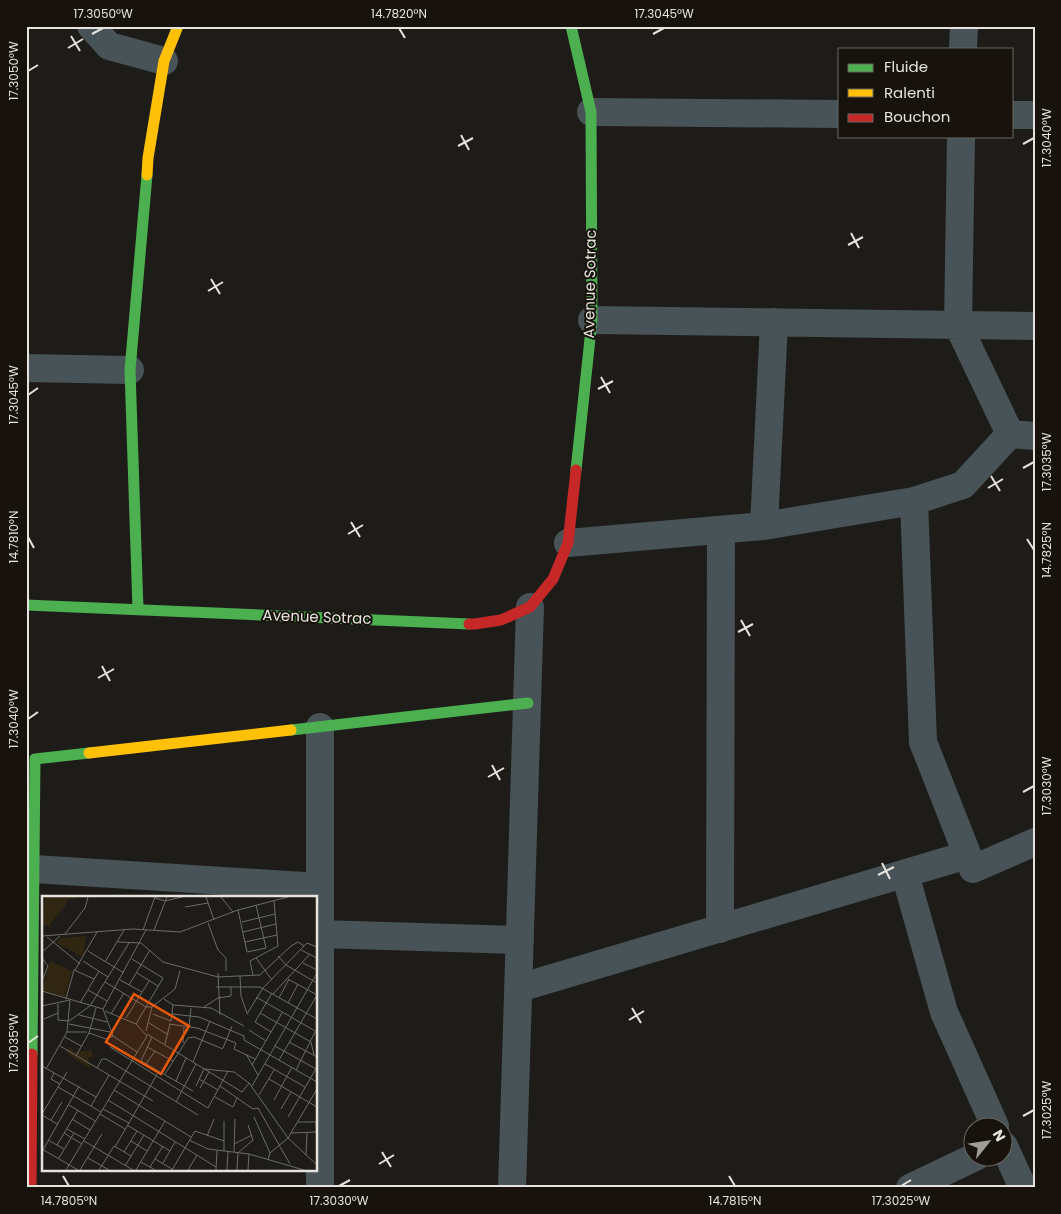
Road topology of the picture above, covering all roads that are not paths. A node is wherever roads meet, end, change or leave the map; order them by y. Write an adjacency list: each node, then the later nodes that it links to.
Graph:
1 (91, 26): 6 (street)
2 (178, 26): 6 (street)
3 (571, 26): 7 (street, Avenue Sotrac)
4 (964, 26): 5 (street)
5 (963, 48)
6 (164, 61): 17 (street)
7 (591, 112): 8 (street); 12 (street, Avenue Sotrac)
8 (838, 114)
9 (1014, 115): 10 (street)
10 (1035, 115)
11 (962, 138): 14 (street)
12 (592, 320): 13 (street); 22 (street, Avenue Sotrac)
13 (774, 322): 14 (street); 20 (street)
14 (958, 325): 15 (street); 18 (street)
15 (1035, 326)
16 (26, 368): 17 (street)
17 (130, 370): 25 (street)
18 (1022, 435): 19 (street)
19 (914, 501): 20 (street); 29 (street)
20 (764, 526): 21 (street)
21 (721, 530): 22 (street); 33 (street)
22 (568, 543): 24 (street, Avenue Sotrac)
23 (26, 605): 25 (street, Avenue Sotrac)
24 (530, 607): 25 (street, Avenue Sotrac); 26 (street)
25 (138, 609)
26 (528, 703): 27 (street); 35 (street)
27 (320, 727): 30 (street); 32 (street)
28 (1035, 842): 29 (street)
29 (967, 855): 31 (street)
30 (34, 869): 32 (street); 38 (street)
31 (905, 874): 33 (street); 37 (street)
32 (320, 887): 34 (street)
33 (720, 929): 36 (street)
34 (320, 934): 35 (street); 42 (street)
35 (520, 940): 36 (street)
36 (519, 988): 43 (street)
37 (991, 1116)
38 (29, 1147): 41 (street)
39 (964, 1162): 44 (street)
40 (1013, 1166): 45 (street)
41 (31, 1188)
42 (320, 1188)
43 (512, 1188)
44 (910, 1188)
45 (1023, 1188)

